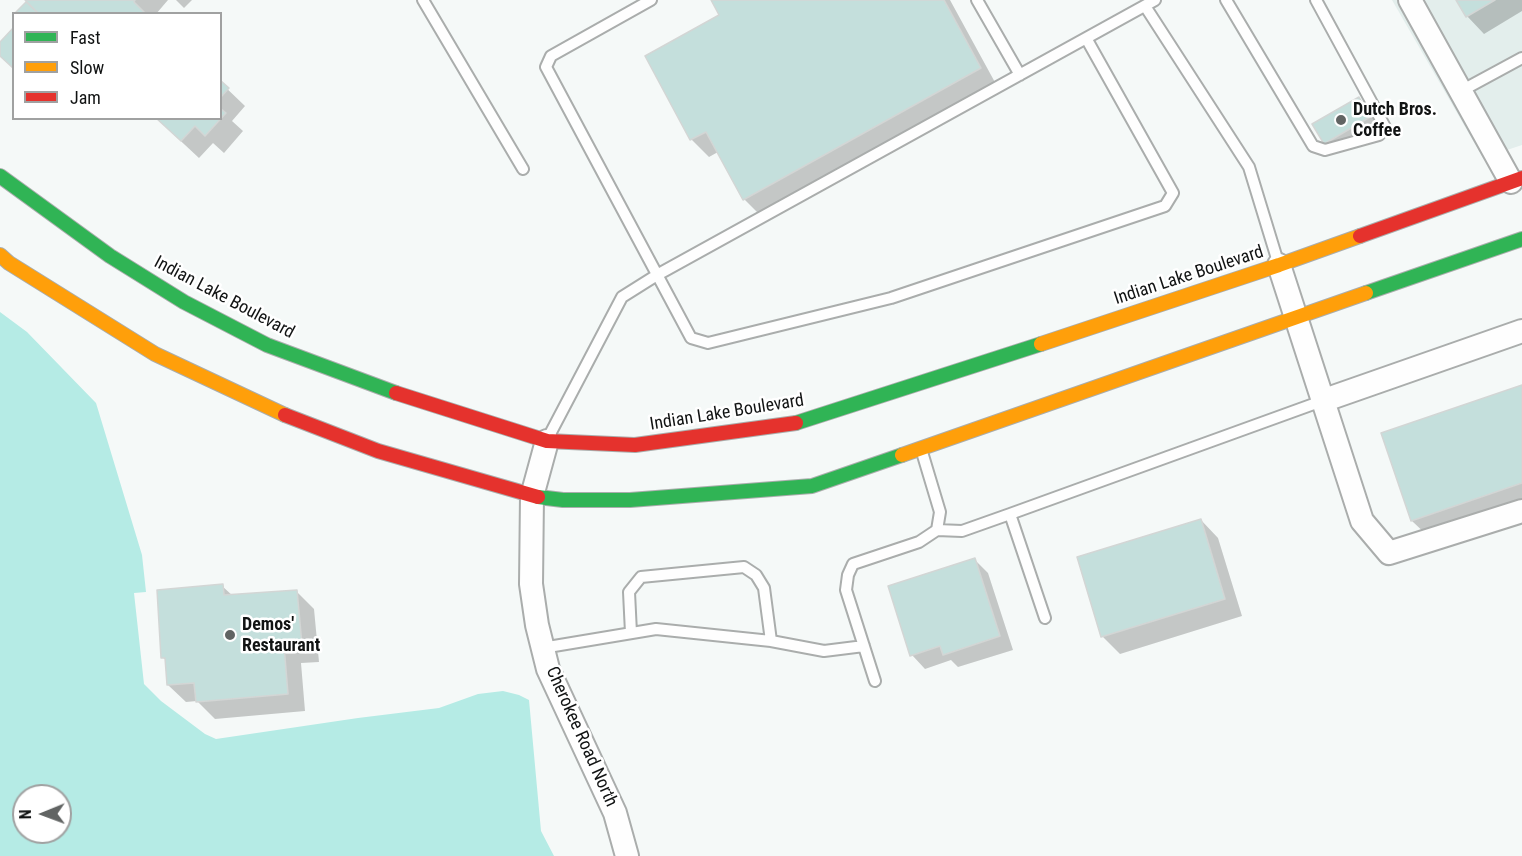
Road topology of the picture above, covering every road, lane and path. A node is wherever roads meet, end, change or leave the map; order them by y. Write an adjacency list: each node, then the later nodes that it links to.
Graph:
1 (423, 0): 12 (lane)
2 (651, 0): 18 (lane)
3 (976, 0): 10 (lane)
4 (1226, 0): 5 (lane)
5 (1316, 0)
6 (1410, 0): 11 (street)
7 (1150, 3): 8 (lane); 17 (lane)
8 (1086, 38): 10 (lane); 18 (lane)
9 (1522, 58): 11 (lane)
10 (1020, 75): 18 (lane)
11 (1461, 92): 14 (street)
12 (523, 169)
13 (0, 176): 22 (main road, Indian Lake Boulevard)
14 (1517, 180): 17 (main road, Indian Lake Boulevard)
15 (1522, 239): 19 (main road)
16 (0, 255): 24 (main road)
17 (1279, 265): 19 (street); 22 (main road, Indian Lake Boulevard)
18 (657, 275): 22 (lane)
19 (1296, 318): 21 (street); 23 (main road)
20 (1522, 331): 21 (street)
21 (1322, 401): 25 (street); 26 (lane)
22 (547, 441): 24 (street, Cherokee Road North)
23 (921, 448): 24 (main road); 27 (lane)
24 (532, 496): 32 (street, Cherokee Road North)
25 (1522, 511)
26 (1010, 514): 27 (lane); 28 (lane)
27 (937, 530): 31 (lane)
28 (1045, 618)
29 (631, 633): 30 (lane); 30 (lane); 32 (lane)
30 (771, 642): 31 (lane)
31 (864, 646): 33 (lane)
32 (542, 648): 34 (street, Cherokee Road North)
33 (875, 681)
34 (627, 856)

